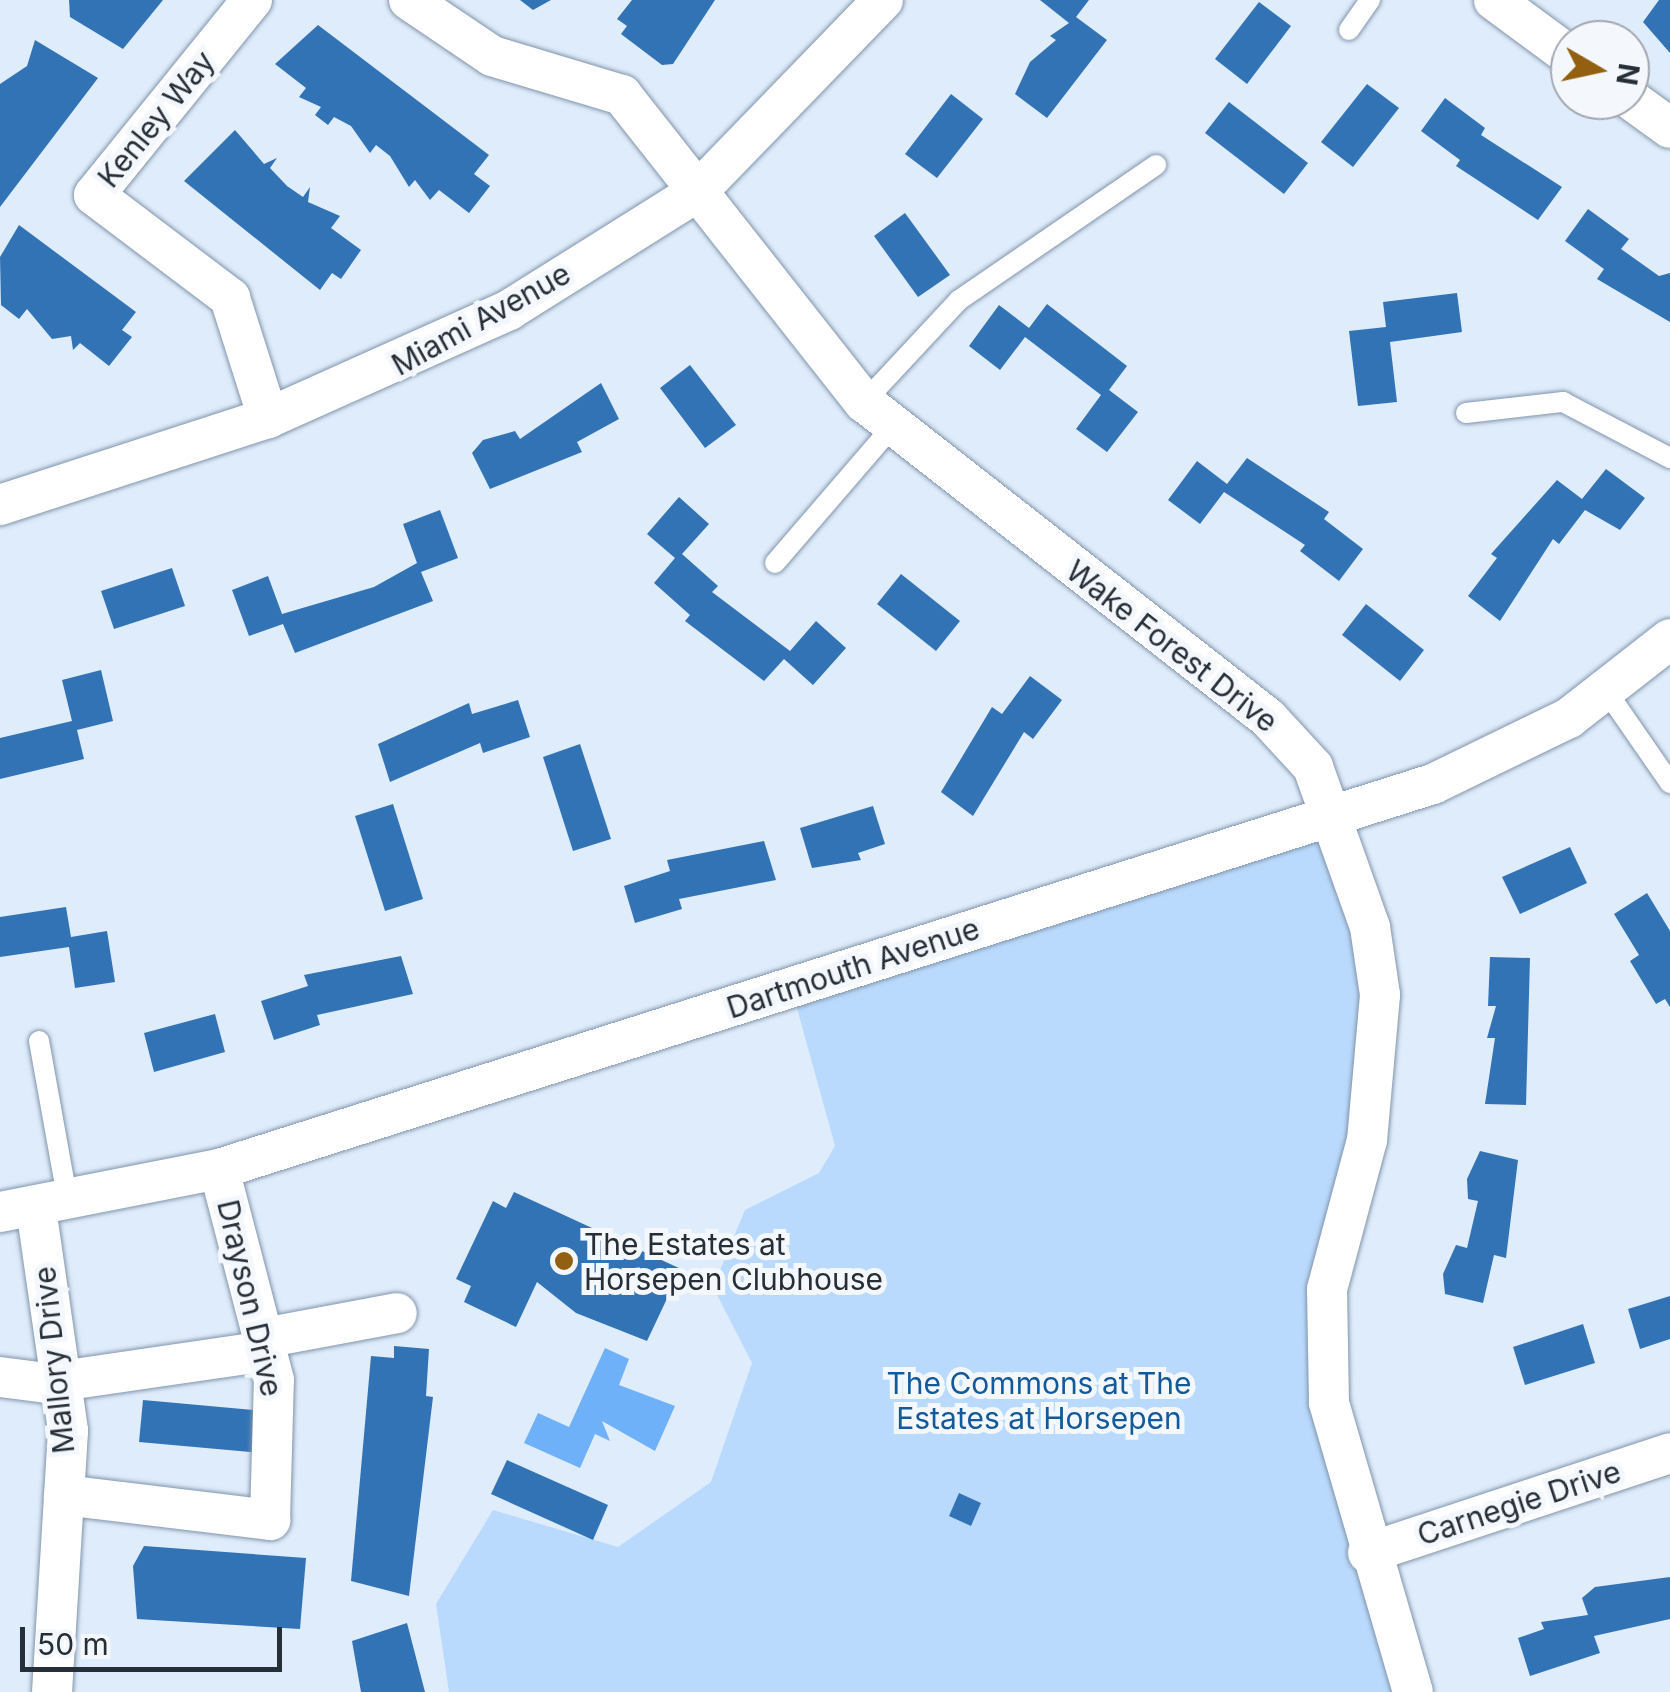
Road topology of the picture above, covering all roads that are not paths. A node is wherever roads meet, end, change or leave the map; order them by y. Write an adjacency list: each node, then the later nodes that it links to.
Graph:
1 (252, 0): 12 (street, Kenley Way)
2 (409, 0): 9 (street, Wake Forest Drive)
3 (883, 0): 9 (street, Miami Avenue)
4 (1370, 0): 6 (lane)
5 (1510, 4): 7 (street)
6 (1349, 30)
7 (1550, 39)
8 (1156, 165): 11 (lane)
9 (697, 192): 11 (street, Wake Forest Drive); 12 (street, Miami Avenue)
10 (1466, 412): 13 (lane)
11 (879, 414): 15 (lane); 19 (street, Wake Forest Drive)
12 (268, 418): 14 (street, Miami Avenue)
13 (1670, 458)
14 (0, 505)
15 (775, 563)
16 (1670, 639): 17 (street, Dartmouth Avenue)
17 (1607, 692): 18 (lane); 19 (street, Dartmouth Avenue)
18 (1670, 782)
19 (1336, 814): 21 (street, Dartmouth Avenue); 29 (street, Wake Forest Drive)
20 (38, 1041): 22 (lane)
21 (219, 1169): 22 (street, Dartmouth Avenue); 24 (street, Drayson Drive)
22 (35, 1207): 26 (street, Mallory Drive)
23 (398, 1313): 24 (street)
24 (265, 1344): 26 (street); 28 (street, Drayson Drive)
25 (0, 1378): 26 (street)
26 (63, 1380): 28 (street, Mallory Drive)
27 (1670, 1453): 29 (street, Carnegie Drive)
28 (64, 1494): 30 (street, Mallory Drive)
29 (1368, 1553): 31 (street, Wake Forest Drive)
30 (52, 1692)
31 (1413, 1692)

